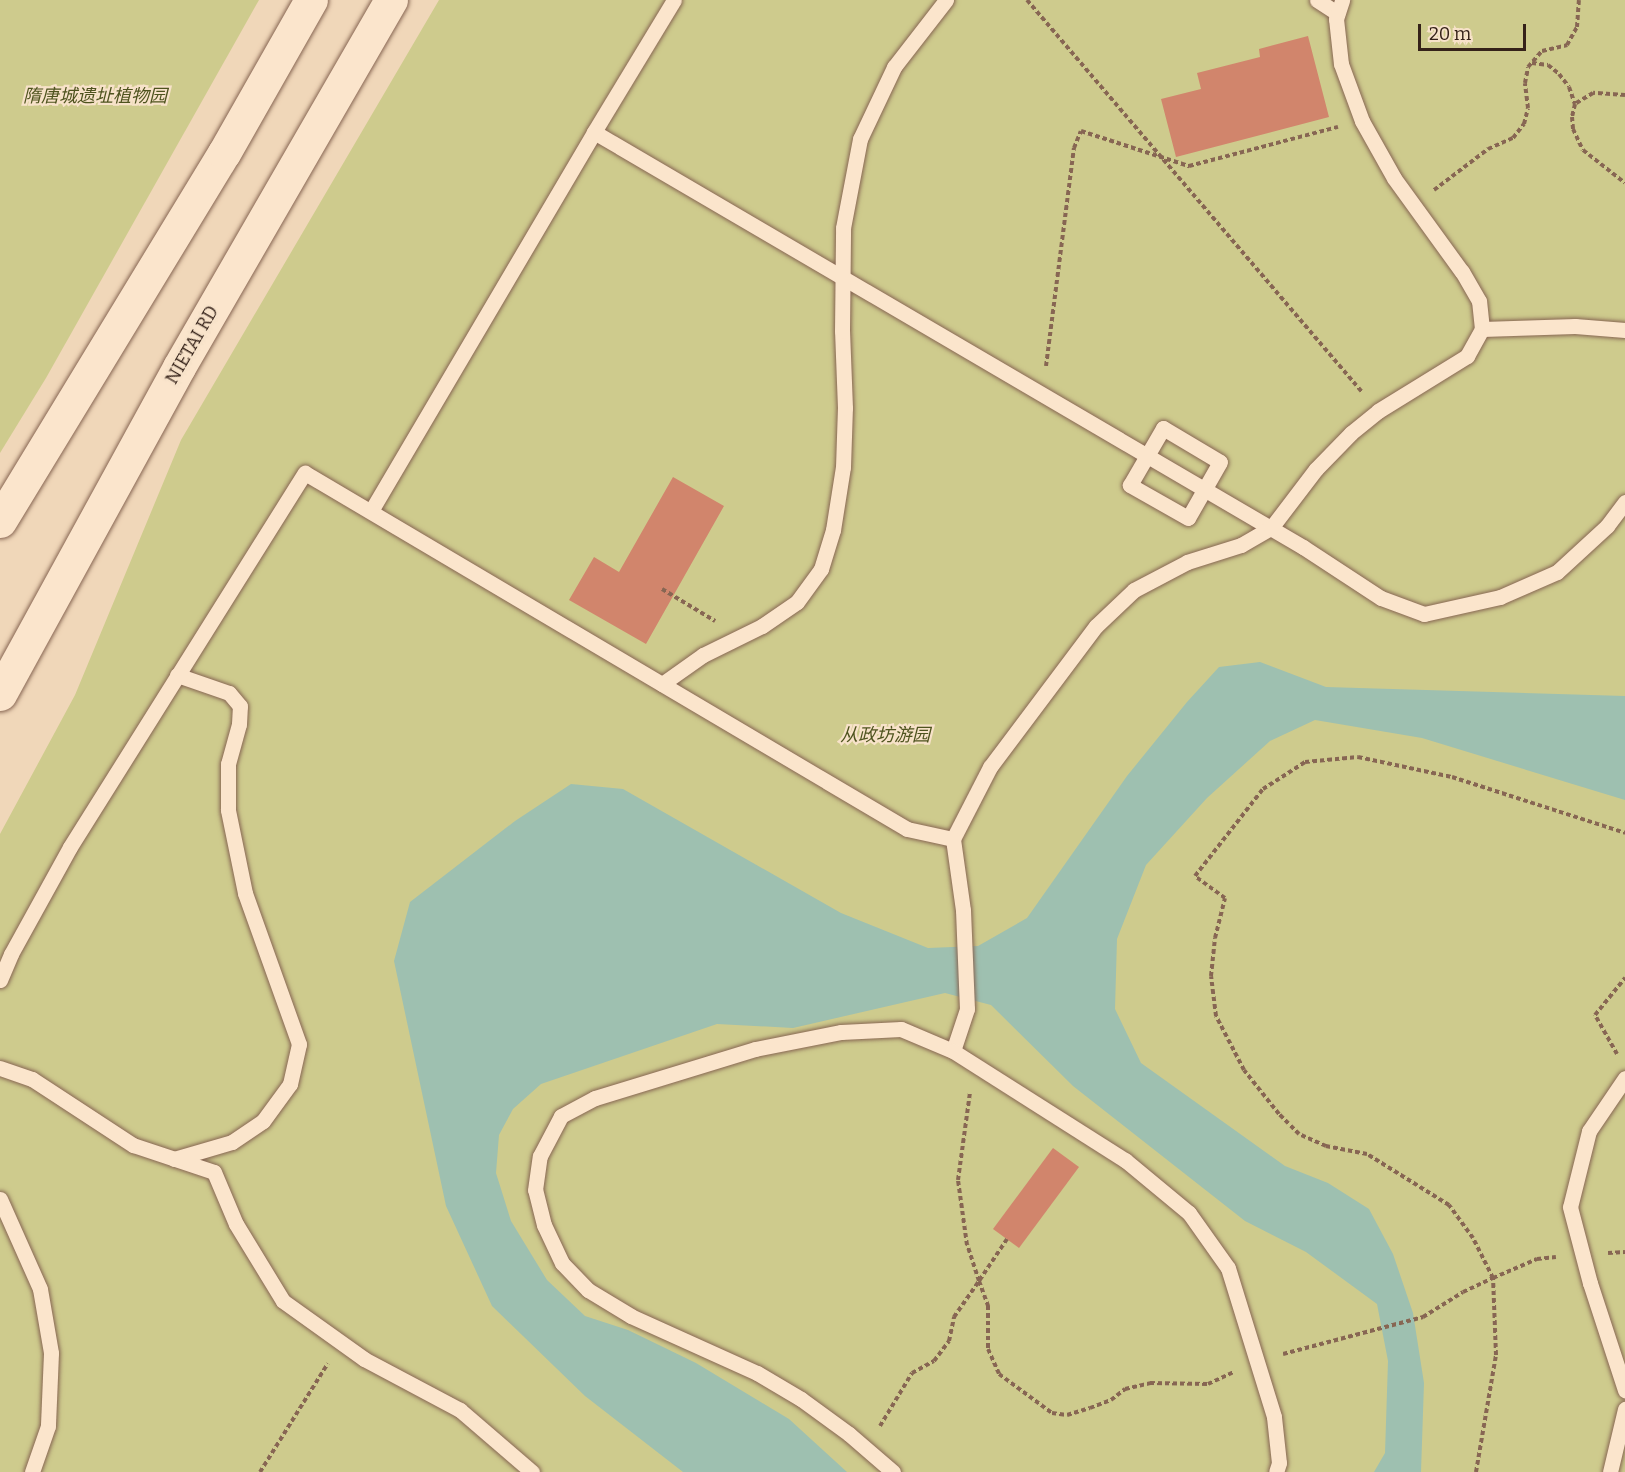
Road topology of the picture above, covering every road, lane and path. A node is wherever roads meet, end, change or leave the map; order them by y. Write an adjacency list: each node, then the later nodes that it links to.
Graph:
1 (311, 0): 26 (main road)
2 (391, 0): 32 (main road, NIETAI RD)
3 (674, 0): 13 (lane)
4 (946, 0): 17 (lane)
5 (1027, 0): 14 (path)
6 (1317, 0): 8 (lane)
7 (1579, 0): 9 (path)
8 (1340, 7): 12 (lane)
9 (1531, 63): 11 (path); 16 (path)
10 (1625, 95): 11 (path)
11 (1575, 104): 15 (path)
12 (1362, 121): 14 (path); 16 (lane)
13 (594, 132): 17 (lane); 25 (lane)
14 (1161, 156): 20 (path); 21 (path)
15 (1625, 183)
16 (1413, 204): 18 (lane)
17 (842, 277): 20 (lane); 29 (lane)
18 (1482, 329): 19 (lane); 21 (lane)
19 (1625, 330)
20 (1042, 394): 22 (lane)
21 (1378, 411): 27 (lane)
22 (1147, 456): 23 (lane); 23 (lane); 23 (lane)
23 (1204, 490): 27 (lane)
24 (1625, 502): 27 (lane)
25 (371, 511): 30 (lane); 31 (lane)
26 (0, 522)
27 (1270, 528): 34 (lane)
28 (662, 589): 29 (path)
29 (741, 636): 31 (lane)
30 (177, 675): 36 (lane); 43 (lane)
31 (662, 684): 34 (lane)
32 (0, 694)
33 (1625, 833): 48 (path)
34 (953, 839): 37 (lane)
35 (1625, 978): 38 (path)
36 (0, 980)
37 (953, 1051): 39 (lane); 54 (lane)
38 (1620, 1060)
39 (975, 1065): 49 (path); 51 (lane)
40 (0, 1068): 43 (lane)
41 (1625, 1078): 42 (lane)
42 (1618, 1101): 47 (lane)
43 (174, 1159): 50 (lane)
44 (0, 1199): 55 (lane)
45 (1007, 1239): 49 (path)
46 (1625, 1252): 47 (path)
47 (1582, 1255): 48 (path); 52 (lane)
48 (1493, 1278): 51 (path); 60 (path)
49 (979, 1281): 51 (path); 54 (path)
50 (340, 1342): 56 (path); 57 (lane)
51 (1256, 1361): 59 (lane)
52 (1625, 1390)
53 (1625, 1409): 61 (lane)
54 (870, 1452): 58 (lane)
55 (32, 1472)
56 (260, 1472)
57 (532, 1472)
58 (893, 1472)
59 (1276, 1472)
60 (1476, 1472)
61 (1610, 1472)

